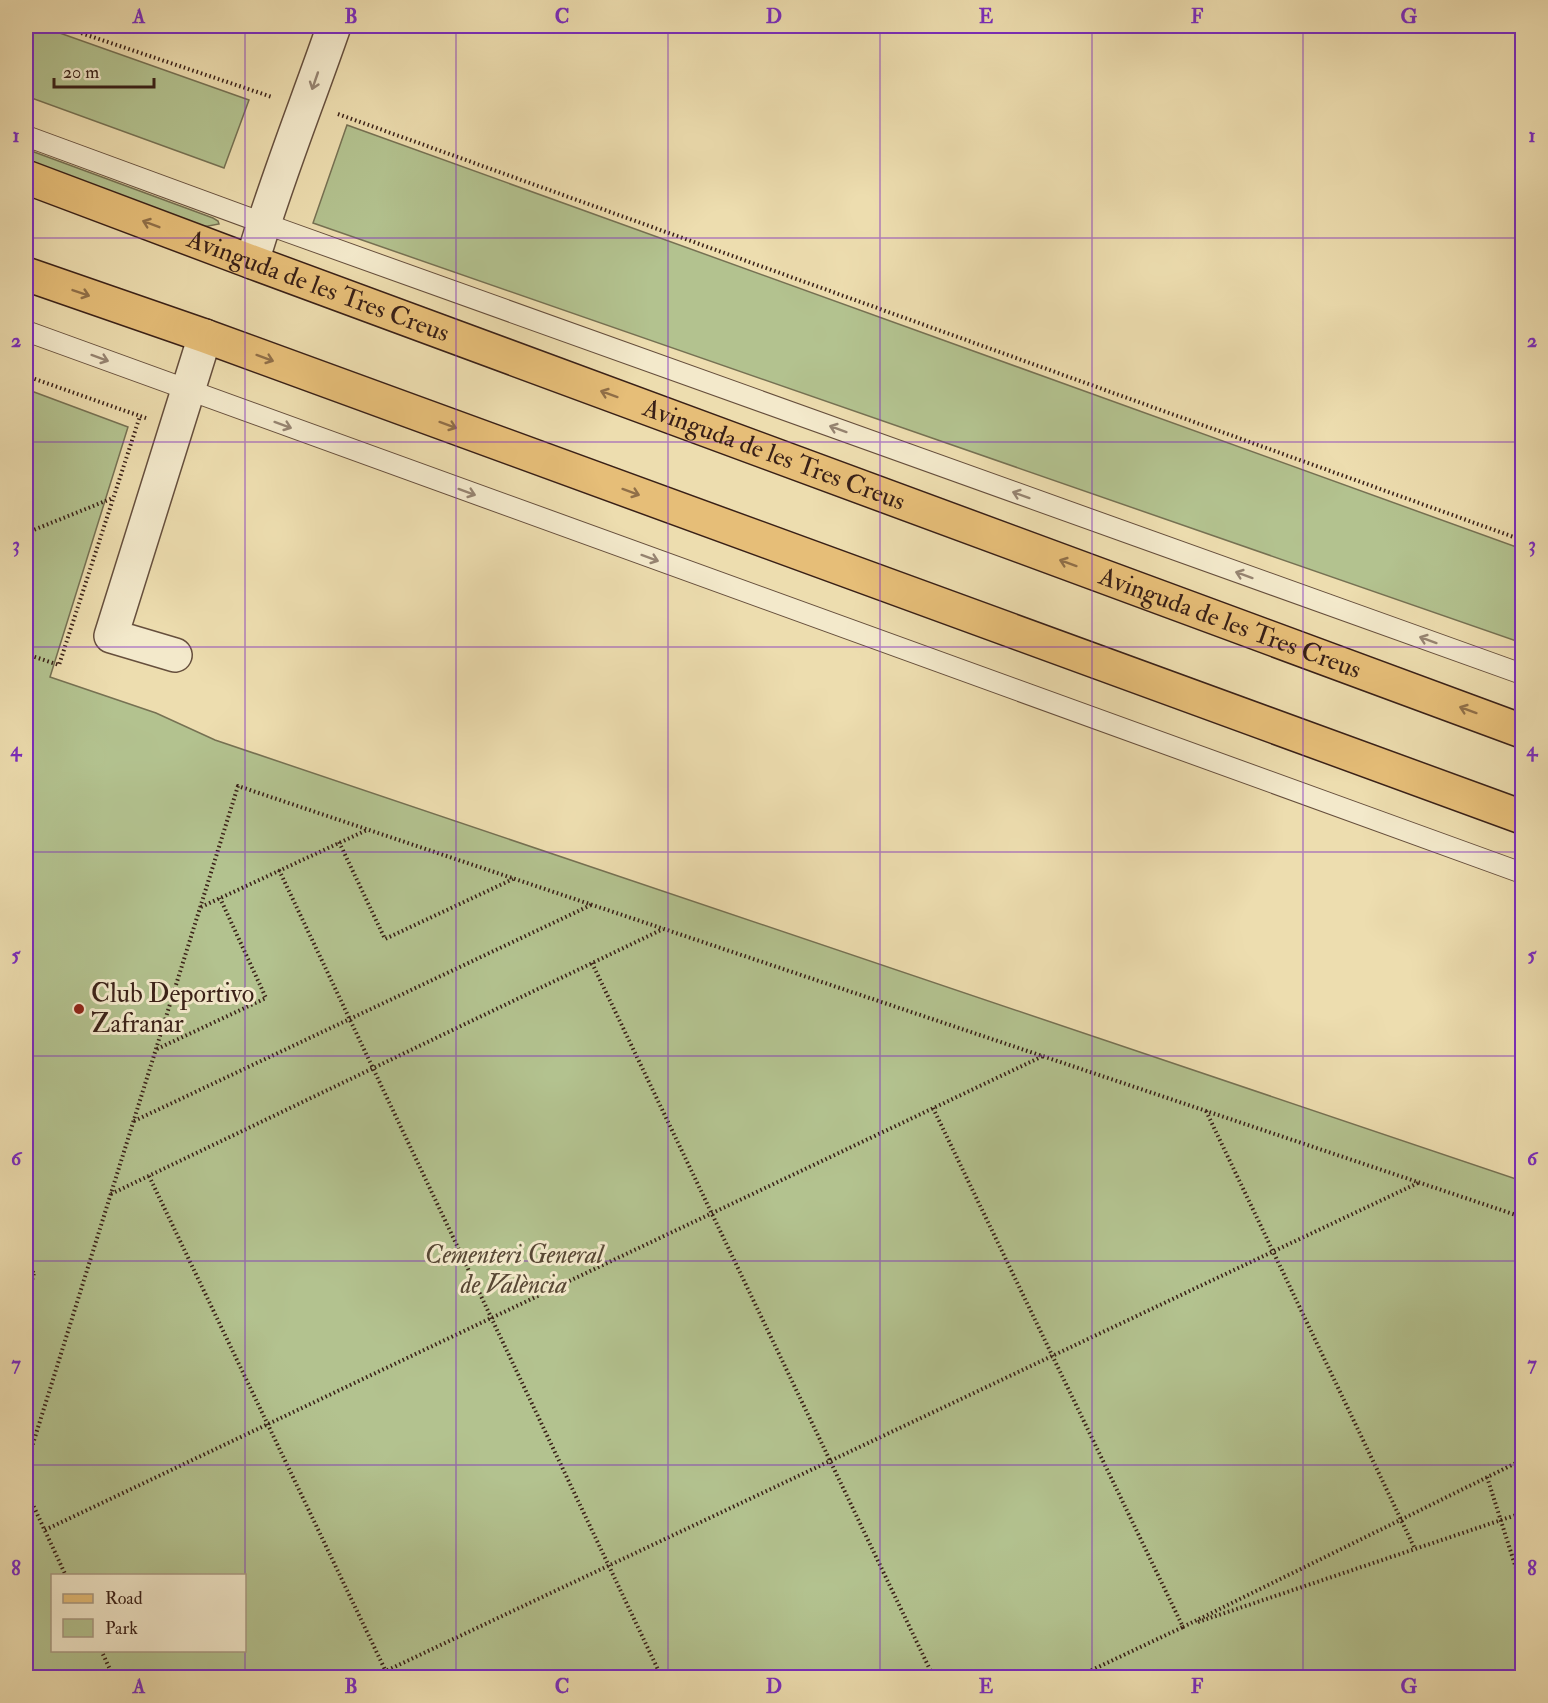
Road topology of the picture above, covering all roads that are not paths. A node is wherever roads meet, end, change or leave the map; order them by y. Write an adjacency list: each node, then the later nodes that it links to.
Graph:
1 (334, 26): 4 (street, one-way to 4)
2 (26, 136): 4 (lane, Avinguda de les Tres Creus)
3 (26, 177): 5 (main road, Avinguda de les Tres Creus, one-way to 3)
4 (263, 223): 5 (street); 11 (lane, Avinguda de les Tres Creus, one-way to 4)
5 (252, 262): 12 (main road, Avinguda de les Tres Creus, one-way to 5)
6 (26, 274): 8 (main road, one-way to 8)
7 (26, 331): 9 (lane, one-way to 9)
8 (205, 336): 9 (street); 13 (main road, one-way to 13)
9 (188, 391): 10 (street); 14 (lane, one-way to 14)
10 (175, 656)
11 (1522, 674)
12 (1522, 730)
13 (1522, 817)
14 (1522, 873)

